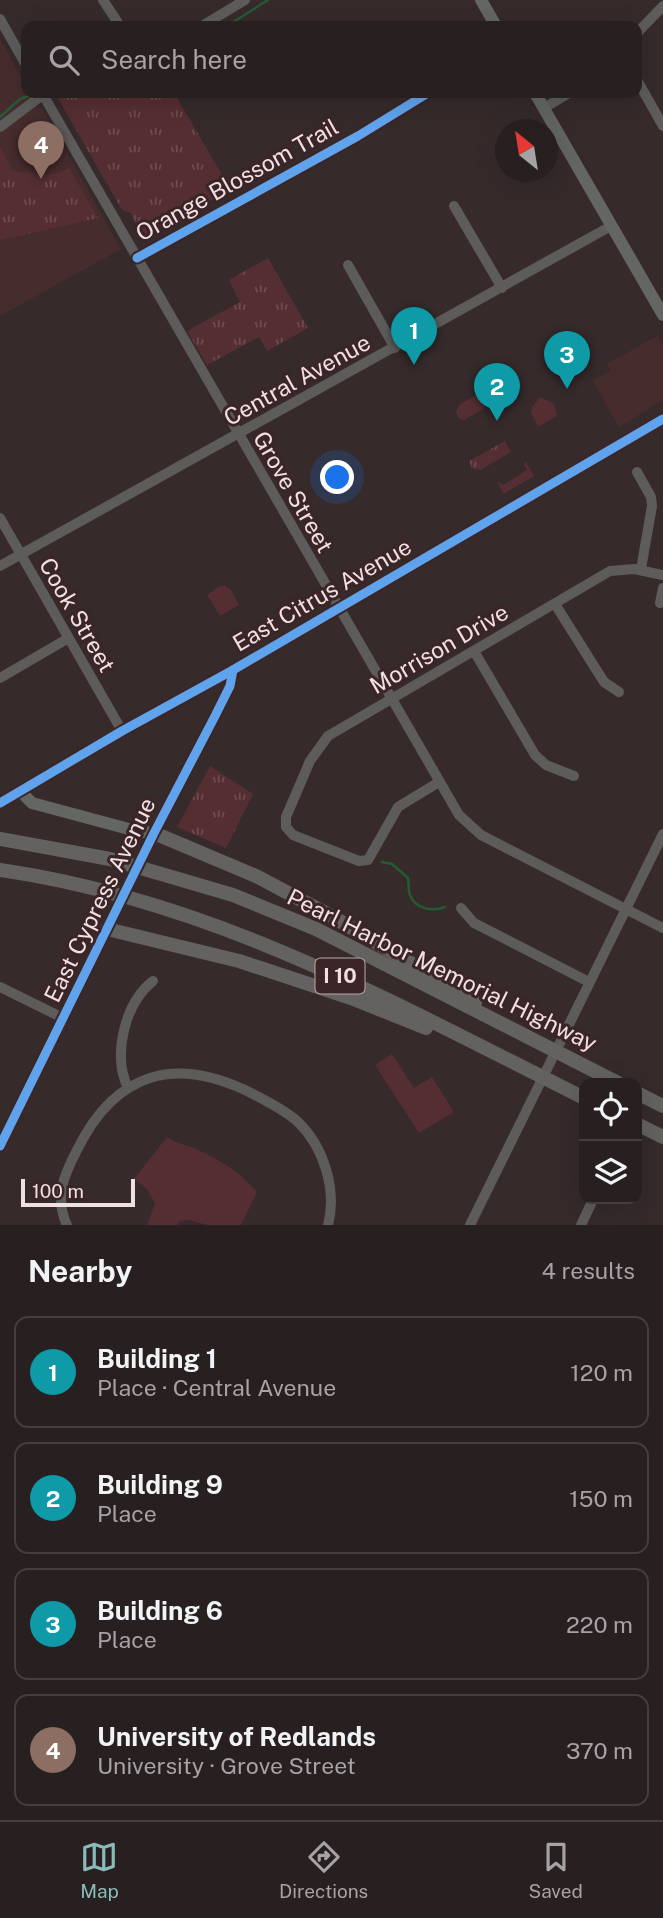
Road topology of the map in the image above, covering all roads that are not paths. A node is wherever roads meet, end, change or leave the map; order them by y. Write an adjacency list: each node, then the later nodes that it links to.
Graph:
1 (103, 0): 6 (street)
2 (245, 0): 7 (street)
3 (481, 0): 8 (main road)
4 (663, 6): 9 (street)
5 (0, 19): 10 (street)
6 (117, 21)
7 (210, 21)
8 (493, 21)
9 (642, 28)
10 (21, 56)
11 (642, 89): 17 (street)
12 (39, 98): 18 (street)
13 (46, 98): 26 (street, Grove Street)
14 (538, 98): 16 (main road)
15 (561, 98): 16 (street)
16 (544, 108): 20 (main road)
17 (663, 126)
18 (0, 127)
19 (454, 206): 22 (street)
20 (611, 226): 22 (street, Central Avenue); 23 (main road)
21 (348, 265): 24 (street)
22 (502, 288): 24 (street, Central Avenue)
23 (663, 315)
24 (395, 348): 26 (street, Central Avenue)
25 (663, 419): 36 (main road, East Citrus Avenue)
26 (238, 434): 29 (street, Central Avenue); 36 (street, Grove Street)
27 (637, 472): 31 (street)
28 (0, 518): 29 (street, Cook Street)
29 (20, 554): 30 (street, Central Avenue); 37 (street, Cook Street)
30 (0, 565)
31 (640, 569): 32 (street, Morrison Drive); 35 (street, Morrison Drive)
32 (663, 575)
33 (663, 588): 34 (street)
34 (660, 603)
35 (555, 604): 38 (street, Morrison Drive); 41 (street)
36 (338, 608): 39 (main road, East Citrus Avenue); 42 (street, Grove Street)
37 (67, 639): 40 (street); 43 (street, Cook Street)
38 (474, 651): 42 (street, Morrison Drive); 44 (street)
39 (233, 670): 43 (main road, East Citrus Avenue); 48 (main road, East Cypress Avenue)
40 (0, 678)
41 (619, 692)
42 (390, 699): 45 (street, Grove Street); 45 (street, Morrison Drive)
43 (122, 731): 46 (main road, East Citrus Avenue)
44 (574, 776)
45 (439, 782): 53 (street, Grove Street)
46 (20, 791): 47 (main road, East Citrus Avenue); 48 (main road)
47 (0, 803)
48 (154, 833): 55 (main road, East Cypress Avenue); 60 (highway)
49 (663, 834): 53 (street)
50 (0, 839): 60 (highway, Pearl Harbor Memorial Highway / I 10)
51 (0, 870): 61 (highway, I 10)
52 (461, 908): 57 (street)
53 (626, 909): 54 (street, Grove Street); 57 (street)
54 (663, 928)
55 (107, 929): 59 (main road, East Cypress Avenue); 61 (highway)
56 (153, 982): 63 (street)
57 (589, 982): 73 (street)
58 (0, 987): 59 (street)
59 (63, 1018): 69 (main road, East Cypress Avenue)
60 (510, 1030): 62 (highway, Pearl Harbor Memorial Highway / I 10)
61 (495, 1055): 64 (highway, I 10)
62 (608, 1078)
63 (128, 1088): 71 (street); 72 (street)
64 (579, 1096)
65 (642, 1096): 66 (highway)
66 (663, 1106)
67 (642, 1126): 68 (highway)
68 (663, 1137)
69 (0, 1146)
70 (591, 1204): 74 (street)
71 (67, 1225)
72 (328, 1225)
73 (470, 1225)
74 (581, 1225)

